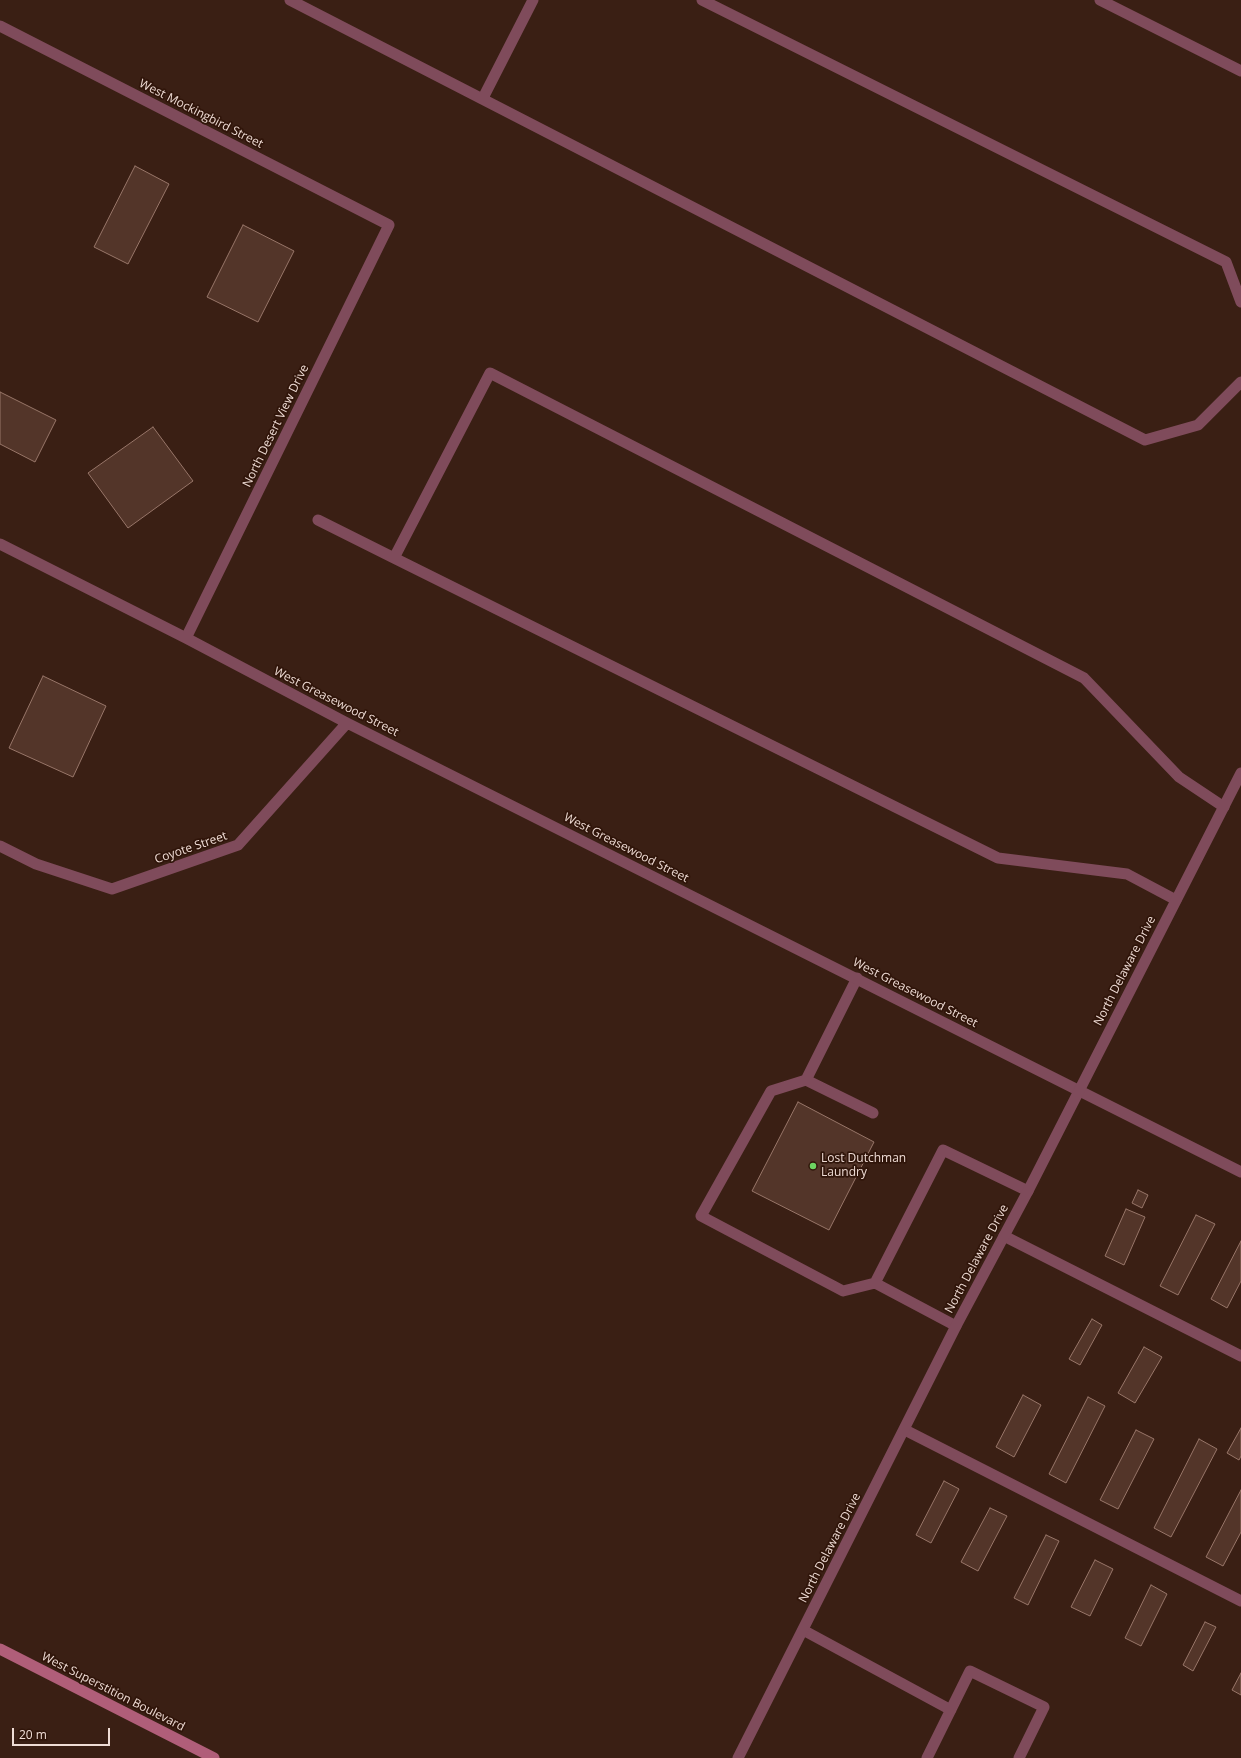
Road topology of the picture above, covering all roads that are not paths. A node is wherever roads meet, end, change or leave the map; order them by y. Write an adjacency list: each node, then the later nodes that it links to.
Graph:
1 (290, 0): 7 (street)
2 (533, 0): 7 (street)
3 (702, 0): 9 (street)
4 (1100, 0): 6 (street)
5 (0, 26): 8 (street, West Mockingbird Street)
6 (1241, 71)
7 (483, 98): 10 (street)
8 (389, 225): 14 (street, North Desert View Drive)
9 (1241, 302)
10 (1241, 382)
11 (318, 520): 13 (street)
12 (0, 544): 14 (street, West Greasewood Street)
13 (394, 558): 17 (street); 19 (street)
14 (186, 638): 15 (street, West Greasewood Street)
15 (347, 723): 18 (street, Coyote Street); 20 (street, West Greasewood Street)
16 (1241, 773): 17 (street, North Delaware Drive)
17 (1224, 807): 19 (street, North Delaware Drive)
18 (0, 846)
19 (1176, 900): 22 (street, North Delaware Drive)
20 (857, 978): 21 (street); 22 (street, West Greasewood Street)
21 (806, 1080): 23 (street); 27 (street)
22 (1078, 1090): 24 (street, West Greasewood Street); 25 (street, North Delaware Drive)
23 (873, 1113)
24 (1241, 1172)
25 (1028, 1191): 26 (street, North Delaware Drive); 27 (street)
26 (1004, 1236): 28 (street, North Delaware Drive); 29 (street)
27 (875, 1283): 28 (street)
28 (956, 1326): 30 (street, North Delaware Drive)
29 (1241, 1356)
30 (905, 1430): 31 (street); 32 (street, North Delaware Drive)
31 (1241, 1601)
32 (803, 1630): 34 (street); 36 (street, North Delaware Drive)
33 (0, 1650): 35 (main road, West Superstition Boulevard)
34 (951, 1710): 37 (street); 38 (street)
35 (214, 1758)
36 (738, 1758)
37 (926, 1758)
38 (1019, 1758)

